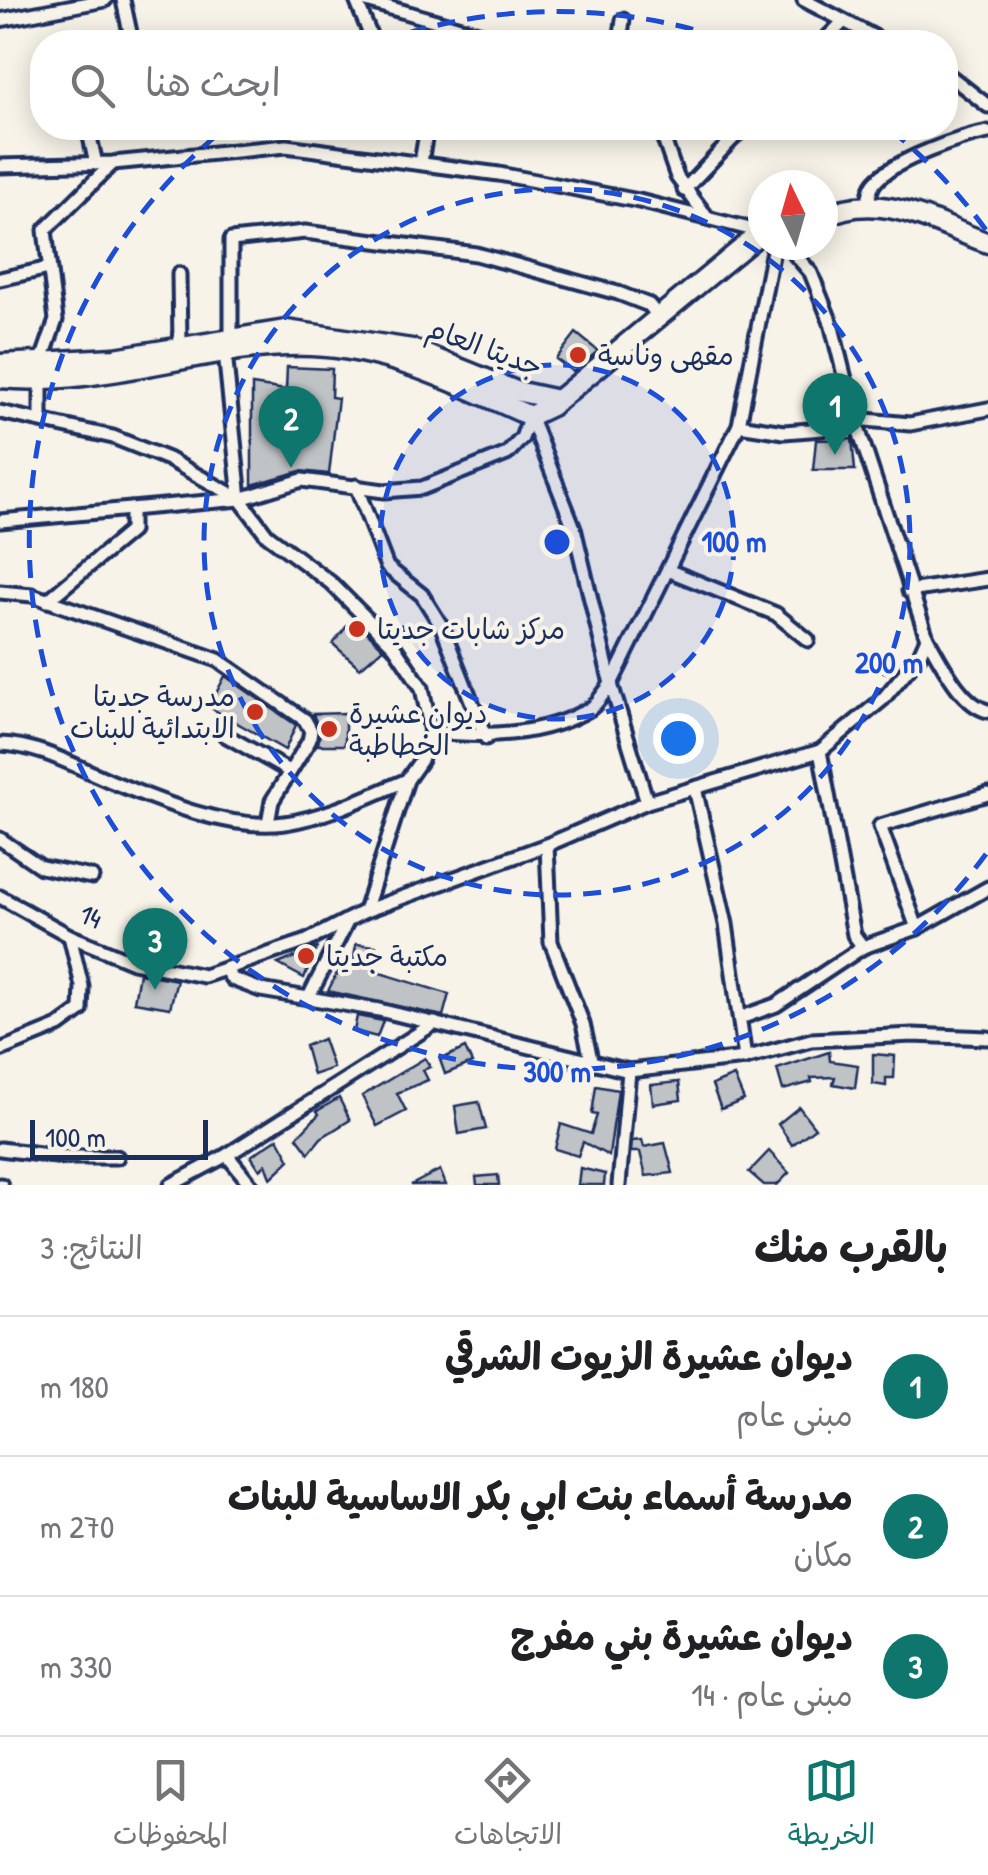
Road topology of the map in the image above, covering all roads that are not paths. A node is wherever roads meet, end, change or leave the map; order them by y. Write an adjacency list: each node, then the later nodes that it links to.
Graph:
1 (105, 0): 5 (street)
2 (122, 0): 8 (street)
3 (359, 0): 9 (street); 10 (street)
4 (804, 0): 7 (street)
5 (0, 20)
6 (623, 20): 11 (street)
7 (842, 23): 12 (street); 13 (street)
8 (129, 30)
9 (369, 30)
10 (466, 30)
11 (622, 30)
12 (835, 30)
13 (857, 30)
14 (958, 82): 15 (street)
15 (988, 106)
16 (988, 132): 22 (street)
17 (91, 140): 25 (street)
18 (425, 140): 23 (street)
19 (665, 140): 27 (street)
20 (732, 140): 27 (street)
21 (956, 140): 28 (street)
22 (958, 140)
23 (421, 162): 24 (street); 30 (street)
24 (114, 163): 25 (street); 36 (street)
25 (96, 164): 26 (street)
26 (0, 166)
27 (684, 190): 30 (street)
28 (868, 204): 29 (main road); 33 (main road)
29 (838, 213)
30 (708, 217): 31 (street)
31 (748, 228)
32 (748, 241): 39 (main road)
33 (988, 242)
34 (771, 260): 52 (street)
35 (800, 260): 51 (street)
36 (49, 268): 38 (street); 44 (street)
37 (179, 274): 41 (street)
38 (0, 279)
39 (660, 318): 40 (street); 46 (main road)
40 (228, 344): 41 (main road, جديتا العام); 42 (main road, جديتا العام); 46 (main road, جديتا العام); 49 (main road, جديتا العام); 54 (street)
41 (180, 346): 42 (main road, جديتا العام)
42 (150, 357): 44 (main road, جديتا العام)
43 (0, 364): 44 (main road, جديتا العام)
44 (40, 370): 45 (main road, جديتا العام); 50 (street)
45 (0, 378)
46 (558, 400): 49 (main road, جديتا العام)
47 (988, 409): 51 (street)
48 (0, 412): 50 (street)
49 (530, 416): 53 (street); 64 (street)
50 (41, 418): 54 (street)
51 (855, 419): 52 (street); 60 (street)
52 (739, 425): 57 (street)
53 (356, 486): 54 (street); 68 (street)
54 (240, 499): 55 (street); 66 (street)
55 (130, 509): 56 (street); 61 (street)
56 (0, 521)
57 (670, 571): 63 (street); 64 (street)
58 (988, 579): 60 (street)
59 (0, 592): 61 (street)
60 (910, 592): 62 (street)
61 (47, 601): 71 (street)
62 (927, 638): 65 (street); 70 (street)
63 (808, 640)
64 (610, 684): 68 (street); 75 (street)
65 (988, 711)
66 (431, 732): 68 (street); 72 (street)
67 (225, 735): 71 (street)
68 (486, 738)
69 (0, 744): 76 (street)
70 (820, 751): 73 (street); 86 (street)
71 (290, 771): 76 (street)
72 (408, 780): 76 (street); 82 (street)
73 (695, 788): 75 (street); 89 (street)
74 (988, 794): 84 (street)
75 (647, 802): 78 (street)
76 (268, 823)
77 (0, 839): 79 (street)
78 (547, 845): 82 (street); 94 (street)
79 (92, 876)
80 (988, 888): 84 (street)
81 (0, 898): 85 (street, 14)
82 (365, 911): 83 (street)
83 (348, 920): 87 (street); 88 (street)
84 (917, 928): 86 (street)
85 (70, 936): 87 (street, 14); 92 (street)
86 (863, 947): 89 (street)
87 (225, 969): 88 (street)
88 (310, 995): 90 (street)
89 (740, 1018): 93 (street)
90 (434, 1023): 94 (street); 97 (street)
91 (988, 1038): 93 (street)
92 (0, 1050)
93 (745, 1058): 95 (street)
94 (592, 1064): 95 (street)
95 (629, 1071): 101 (street)
96 (0, 1149): 98 (street)
97 (227, 1156): 99 (street); 100 (street)
98 (117, 1157)
99 (171, 1185)
100 (251, 1185)
101 (619, 1185)

